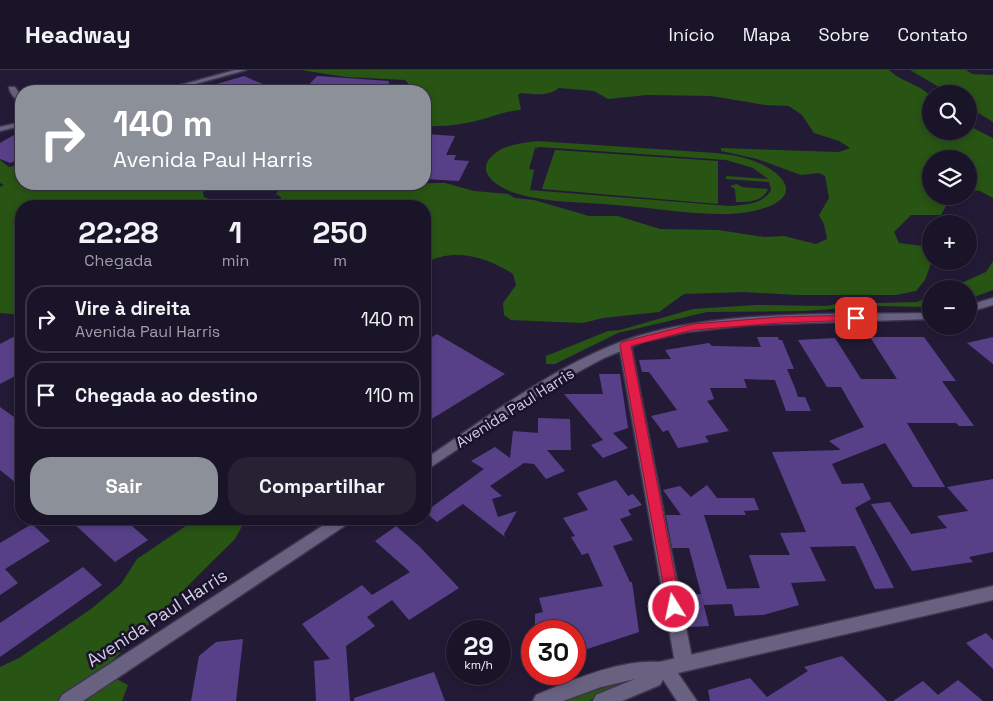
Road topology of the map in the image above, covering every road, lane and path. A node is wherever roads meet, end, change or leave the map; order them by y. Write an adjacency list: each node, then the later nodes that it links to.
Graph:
1 (242, 70): 2 (main road)
2 (186, 85)
3 (12, 89): 4 (main road)
4 (15, 93)
5 (15, 125): 6 (main road)
6 (0, 129)
7 (993, 302): 8 (main road)
8 (977, 307)
9 (922, 316): 10 (main road, Avenida Paul Harris)
10 (625, 345): 11 (main road, Avenida Paul Harris); 14 (main road)
11 (431, 462)
12 (335, 525): 16 (main road, Avenida Paul Harris)
13 (993, 593): 14 (main road)
14 (684, 663): 15 (main road)
15 (662, 669): 17 (main road); 18 (main road); 19 (main road)
16 (68, 701)
17 (542, 701)
18 (602, 701)
19 (688, 701)

